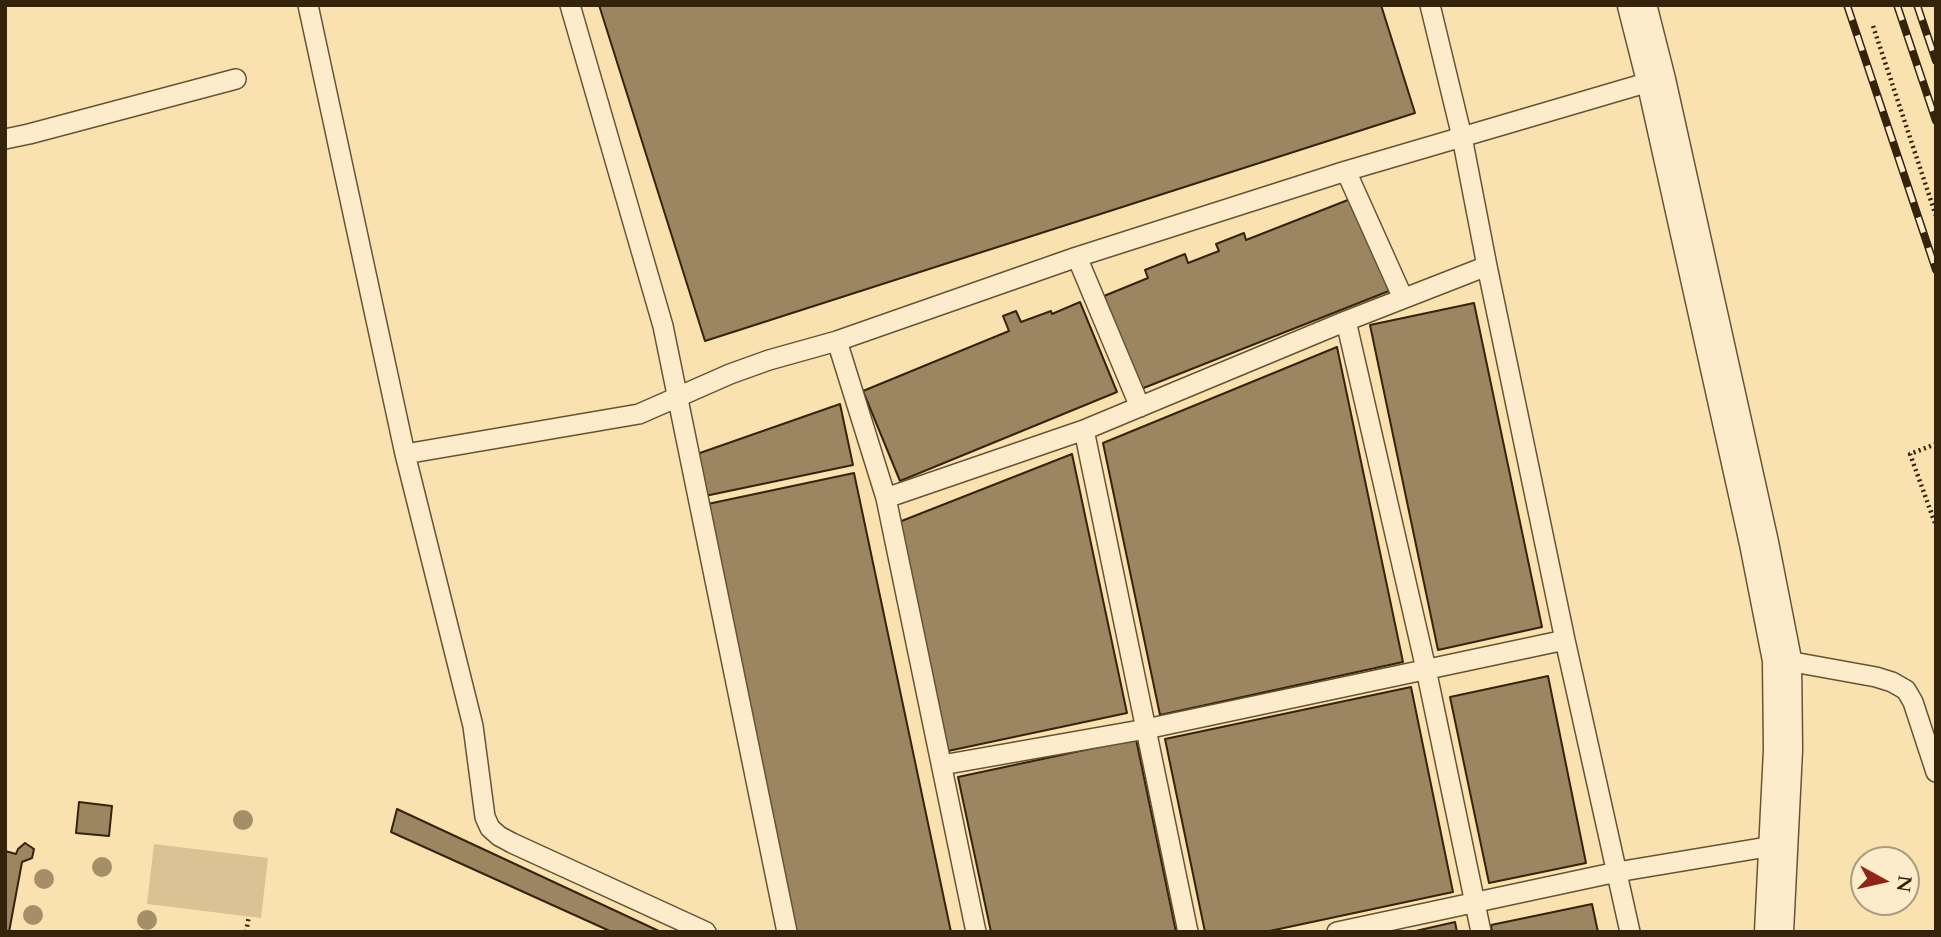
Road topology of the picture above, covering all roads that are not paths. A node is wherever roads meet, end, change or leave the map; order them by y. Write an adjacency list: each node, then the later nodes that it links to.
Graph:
1 (308, 5): 18 (lane)
2 (570, 5): 15 (lane)
3 (1430, 5): 7 (lane)
4 (1637, 5): 6 (street)
5 (236, 79): 8 (lane)
6 (1656, 80): 7 (lane); 21 (street)
7 (1462, 137): 9 (lane); 11 (lane)
8 (5, 139)
9 (1346, 170): 10 (lane); 12 (lane)
10 (1077, 257): 14 (lane); 16 (lane)
11 (1487, 266): 12 (lane); 20 (lane)
12 (1404, 298): 13 (lane)
13 (1346, 321): 16 (lane); 22 (lane)
14 (837, 341): 15 (lane); 19 (lane)
15 (677, 398): 18 (lane); 30 (lane)
16 (1140, 407): 17 (lane)
17 (1084, 430): 19 (lane); 23 (lane)
18 (405, 454): 29 (lane)
19 (886, 498): 24 (lane)
20 (1565, 640): 22 (lane); 27 (lane)
21 (1783, 660): 25 (lane); 26 (street)
22 (1426, 669): 23 (lane); 28 (lane)
23 (1146, 729): 24 (lane); 32 (lane)
24 (942, 765): 31 (lane)
25 (1936, 772)
26 (1779, 845): 27 (lane); 36 (street)
27 (1617, 872): 28 (lane); 35 (lane)
28 (1475, 903): 33 (lane); 34 (lane)
29 (706, 932)
30 (787, 932)
31 (976, 932)
32 (1188, 932)
33 (1337, 932)
34 (1481, 932)
35 (1630, 932)
36 (1774, 932)

